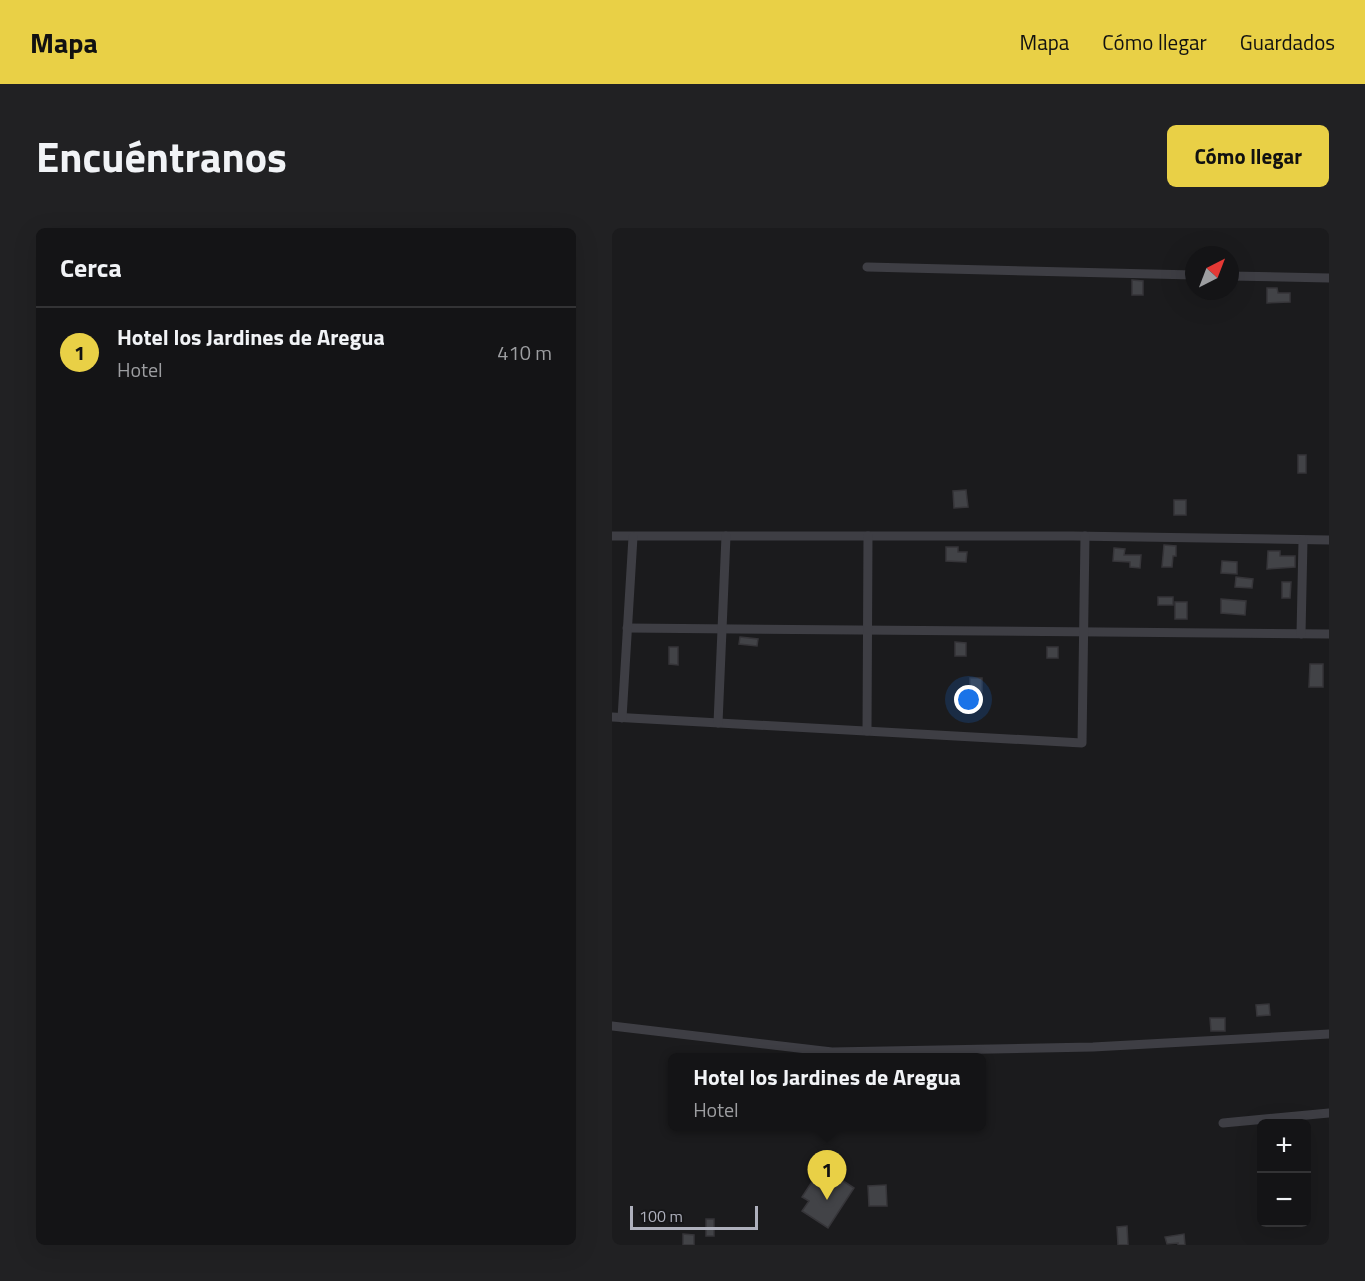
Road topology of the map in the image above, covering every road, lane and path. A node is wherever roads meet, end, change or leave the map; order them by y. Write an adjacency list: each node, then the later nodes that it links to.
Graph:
1 (867, 267): 2 (street)
2 (1185, 275)
3 (1239, 276): 4 (street)
4 (1329, 278)
5 (612, 536): 7 (street)
6 (868, 536): 8 (street); 9 (street); 14 (street)
7 (633, 537): 8 (street); 12 (street)
8 (726, 537): 13 (street)
9 (1085, 537): 10 (street); 15 (street)
10 (1303, 540): 11 (street); 16 (street)
11 (1329, 540)
12 (627, 628): 13 (street); 18 (street)
13 (722, 629): 14 (street); 19 (street)
14 (868, 630): 15 (street); 20 (street)
15 (1084, 632): 16 (street); 20 (street)
16 (1301, 634): 17 (street)
17 (1329, 634)
18 (617, 718): 19 (street)
19 (718, 723): 20 (street)
20 (867, 731)
21 (612, 1026): 22 (street)
22 (1329, 1034)
23 (1329, 1113): 24 (street)
24 (1223, 1123)

